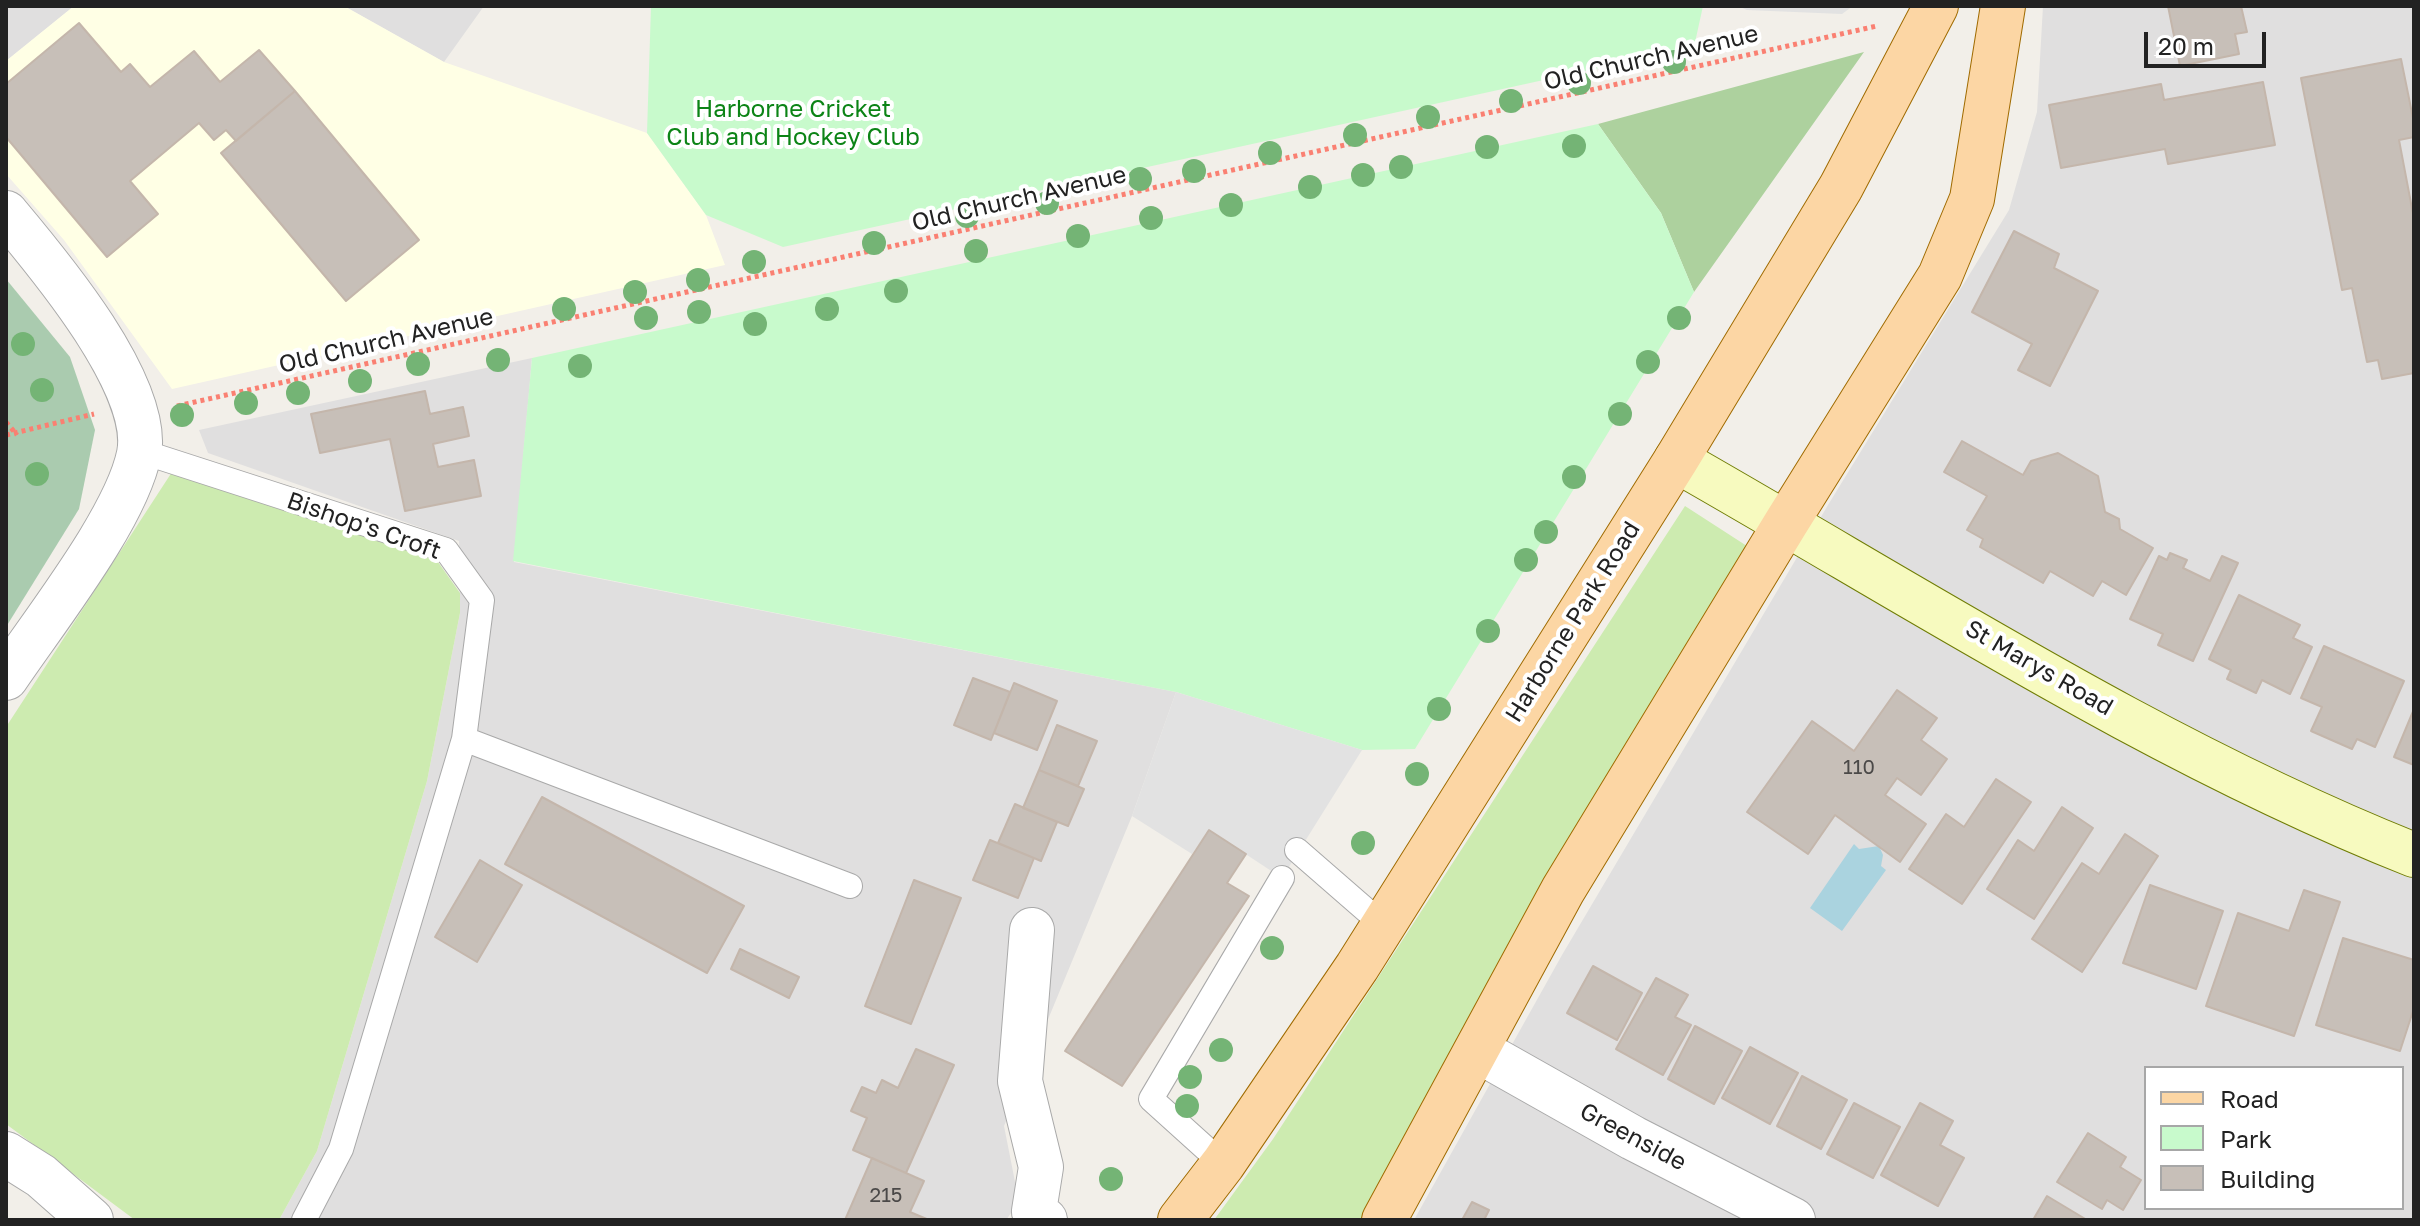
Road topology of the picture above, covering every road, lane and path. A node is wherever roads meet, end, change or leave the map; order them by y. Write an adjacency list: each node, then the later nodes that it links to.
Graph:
1 (1936, 6): 9 (main road, Harborne Park Road)
2 (2003, 6): 10 (main road)
3 (1889, 23): 6 (path, Old Church Avenue)
4 (6, 213): 6 (street)
5 (6, 422): 8 (path)
6 (138, 433): 8 (path, Old Church Avenue); 11 (street); 12 (lane, Bishop's Croft)
7 (6, 435): 8 (path, Old Church Avenue)
8 (17, 435)
9 (1676, 460): 10 (street, St Marys Road); 17 (main road, Harborne Park Road)
10 (1786, 523): 14 (street, St Marys Road); 19 (main road)
11 (6, 678)
12 (464, 739): 16 (lane); 24 (lane, Bishop's Croft)
13 (1297, 850): 17 (lane)
14 (2414, 855)
15 (1282, 878): 21 (lane)
16 (850, 886)
17 (1382, 924): 21 (main road, Harborne Park Road)
18 (1032, 930): 22 (street)
19 (1477, 1050): 26 (main road); 27 (street, Greenside)
20 (6, 1154): 23 (street)
21 (1223, 1164): 25 (main road, Harborne Park Road)
22 (1035, 1217)
23 (91, 1220)
24 (304, 1220)
25 (1180, 1220)
26 (1384, 1220)
27 (1793, 1220)

